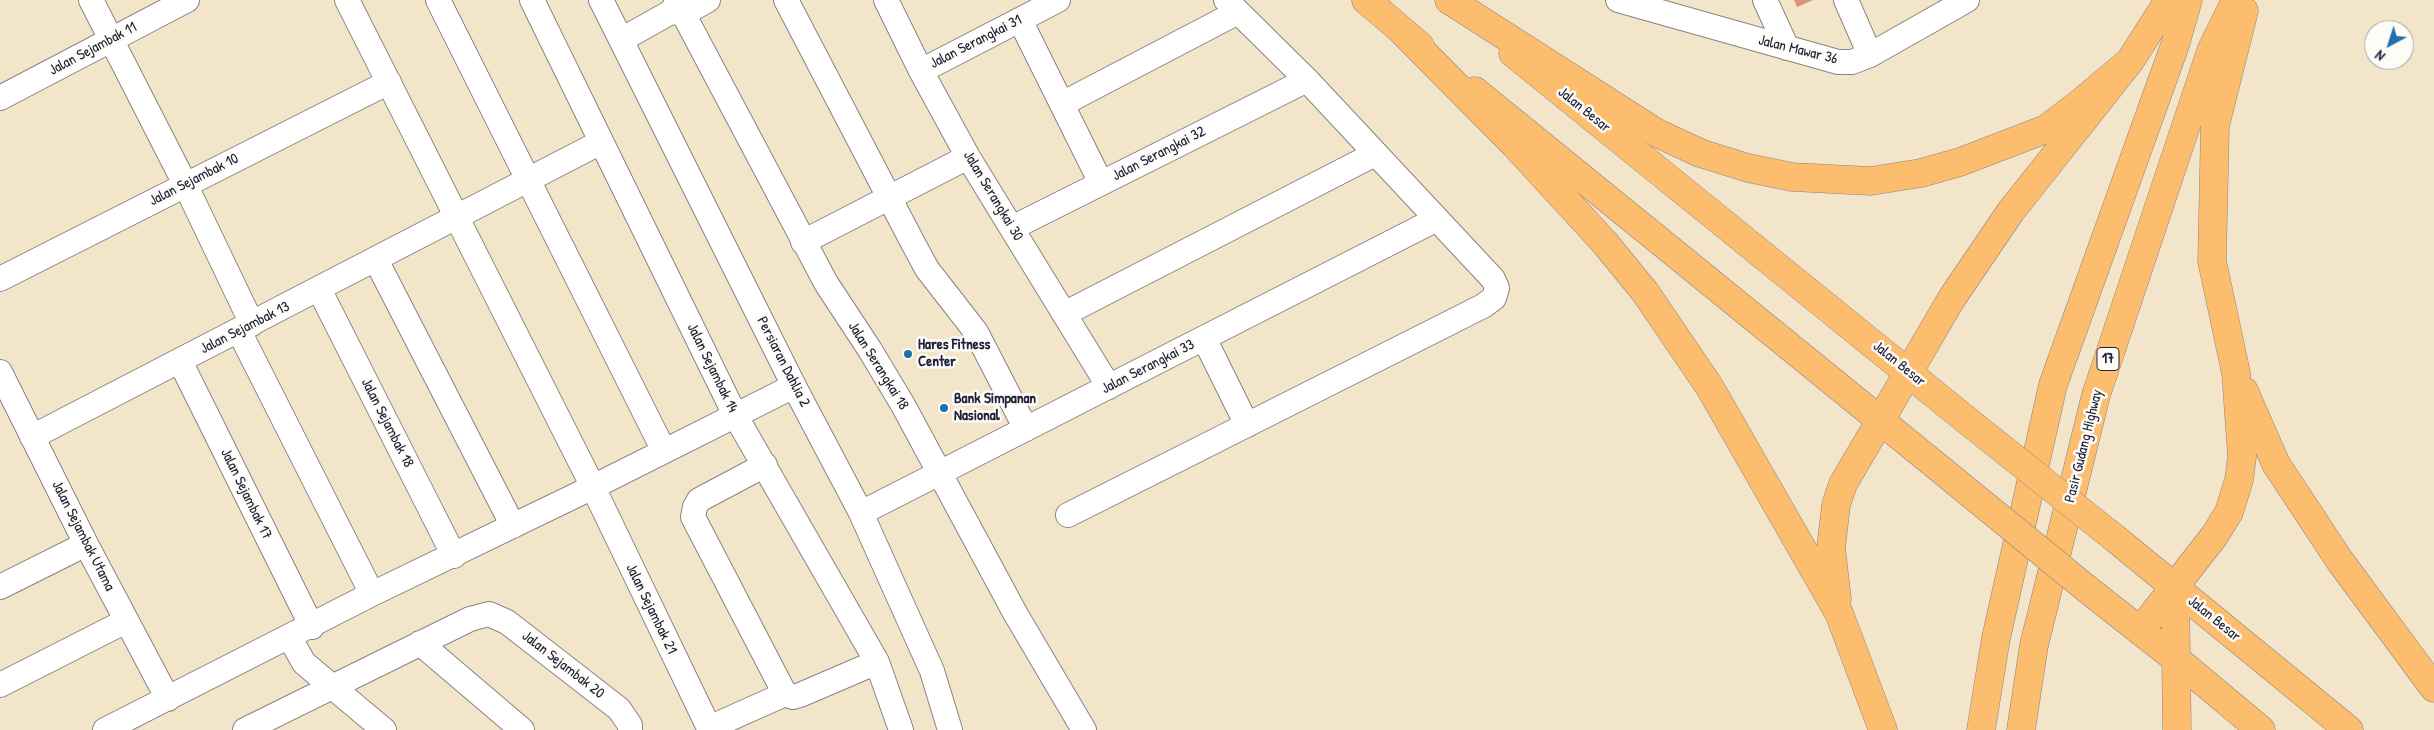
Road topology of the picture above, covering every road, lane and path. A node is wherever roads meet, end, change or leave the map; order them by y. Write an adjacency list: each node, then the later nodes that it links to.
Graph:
1 (91, 0): 27 (street)
2 (187, 0): 27 (street, Jalan Sejambak 11)
3 (347, 0): 34 (street)
4 (438, 0): 40 (street)
5 (600, 0): 28 (street, Persiaran Dahlia 2)
6 (708, 0): 21 (street)
7 (786, 0): 43 (street)
8 (886, 0): 32 (street, Jalan Serangkai 30)
9 (1058, 0): 25 (street, Jalan Serangkai 31)
10 (1366, 0): 26 (main road)
11 (1448, 0): 31 (main road); 55 (main road, Jalan Besar)
12 (1618, 0): 23 (street, Jalan Mawar 36)
13 (1765, 0): 29 (street)
14 (1846, 0): 30 (street)
15 (1967, 0): 24 (street, Jalan Mawar 36)
16 (2169, 0): 31 (main road)
17 (2188, 0): 100 (main road)
18 (2236, 0): 101 (main road, Pasir Gudang Highway / 17)
19 (2248, 0): 57 (main road)
20 (537, 2): 37 (street, Jalan Sejambak 14)
21 (677, 5): 28 (street); 47 (street, Jalan Serangkai 18)
22 (1232, 6): 33 (street); 36 (street)
23 (1666, 7): 29 (street, Jalan Mawar 36)
24 (1939, 7): 30 (street, Jalan Mawar 36)
25 (1020, 20): 32 (street, Jalan Serangkai 31); 36 (street)
26 (1402, 31): 61 (main road); 77 (main road)
27 (110, 39): 35 (street, Jalan Sejambak 11); 42 (street)
28 (621, 40): 58 (street, Persiaran Dahlia 2)
29 (1786, 48): 30 (street, Jalan Mawar 36)
30 (1870, 55)
31 (2130, 61): 55 (main road)
32 (921, 71): 39 (street, Jalan Serangkai 30)
33 (1307, 80): 38 (street); 41 (street, Jalan Serangkai 32)
34 (389, 82): 42 (street, Jalan Sejambak 10); 44 (street)
35 (0, 98)
36 (1062, 104): 41 (street)
37 (601, 142): 40 (street, Jalan Sejambak 13); 60 (street, Jalan Sejambak 14)
38 (1375, 154): 45 (street); 51 (street)
39 (968, 157): 43 (street); 46 (street, Jalan Serangkai 30)
40 (528, 180): 44 (street, Jalan Sejambak 13); 65 (street)
41 (1101, 183): 46 (street, Jalan Serangkai 32)
42 (186, 184): 49 (street, Jalan Sejambak 10); 52 (street)
43 (890, 198): 47 (street); 63 (street)
44 (458, 217): 48 (street, Jalan Sejambak 13); 68 (street)
45 (1435, 220): 53 (street, Jalan Serangkai 33); 62 (street)
46 (1012, 228): 51 (street, Jalan Serangkai 30)
47 (803, 242): 67 (street, Jalan Serangkai 18)
48 (376, 260): 50 (street, Jalan Sejambak 13); 71 (street)
49 (0, 279)
50 (319, 289): 52 (street, Jalan Sejambak 13); 73 (street, Jalan Sejambak 18)
51 (1064, 314): 59 (street, Jalan Serangkai 30)
52 (246, 328): 54 (street, Jalan Sejambak 13); 76 (street)
53 (1204, 338): 59 (street, Jalan Serangkai 33); 62 (street)
54 (180, 361): 64 (street, Jalan Sejambak 13); 79 (street, Jalan Sejambak 17)
55 (1909, 371): 61 (main road); 75 (main road, Jalan Besar, bridge)
56 (0, 372): 64 (street, Jalan Sejambak Utama)
57 (2236, 373): 75 (main road); 87 (main road)
58 (794, 386): 60 (street); 69 (street, Persiaran Dahlia 2)
59 (1108, 387): 63 (street, Jalan Serangkai 33)
60 (735, 415): 65 (street); 66 (street, Jalan Sejambak 14)
61 (1880, 420): 77 (main road); 80 (main road, bridge)
62 (1247, 425): 70 (street)
63 (1026, 429): 67 (street, Jalan Serangkai 33)
64 (32, 437): 72 (street, Jalan Sejambak Utama)
65 (664, 451): 68 (street)
66 (765, 465): 84 (street, Jalan Sejambak 14); 88 (street)
67 (940, 473): 69 (street, Jalan Serangkai 33); 98 (street, Jalan Serangkai 18)
68 (593, 487): 71 (street); 91 (street, Jalan Sejambak 21)
69 (861, 513): 97 (street, Persiaran Dahlia 2)
70 (1068, 515)
71 (513, 526): 73 (street)
72 (86, 544): 74 (street); 78 (street, Jalan Sejambak Utama)
73 (454, 556): 76 (street)
74 (0, 587)
75 (2174, 587): 80 (main road); 83 (main road); 104 (main road, Jalan Besar)
76 (372, 594): 79 (street)
77 (1839, 613): 99 (main road)
78 (126, 621): 85 (street); 89 (street, Jalan Sejambak Utama)
79 (312, 627): 81 (street)
80 (2140, 631): 83 (main road)
81 (290, 638): 86 (street); 89 (street)
82 (420, 643): 86 (street); 90 (street, Jalan Sejambak 20); 95 (street)
83 (2176, 659): 102 (main road); 103 (main road)
84 (877, 662): 88 (street); 96 (street, Jalan Sejambak 14)
85 (0, 685)
86 (330, 687): 93 (street); 94 (street)
87 (2434, 688)
88 (785, 694): 91 (street)
89 (168, 699): 92 (street)
90 (630, 727)
91 (709, 729)
92 (105, 730)
93 (245, 730)
94 (384, 730)
95 (522, 730)
96 (901, 730)
97 (950, 730)
98 (1084, 730)
99 (1883, 730)
100 (1981, 730)
101 (2021, 730)
102 (2177, 730)
103 (2261, 730)
104 (2349, 730)

